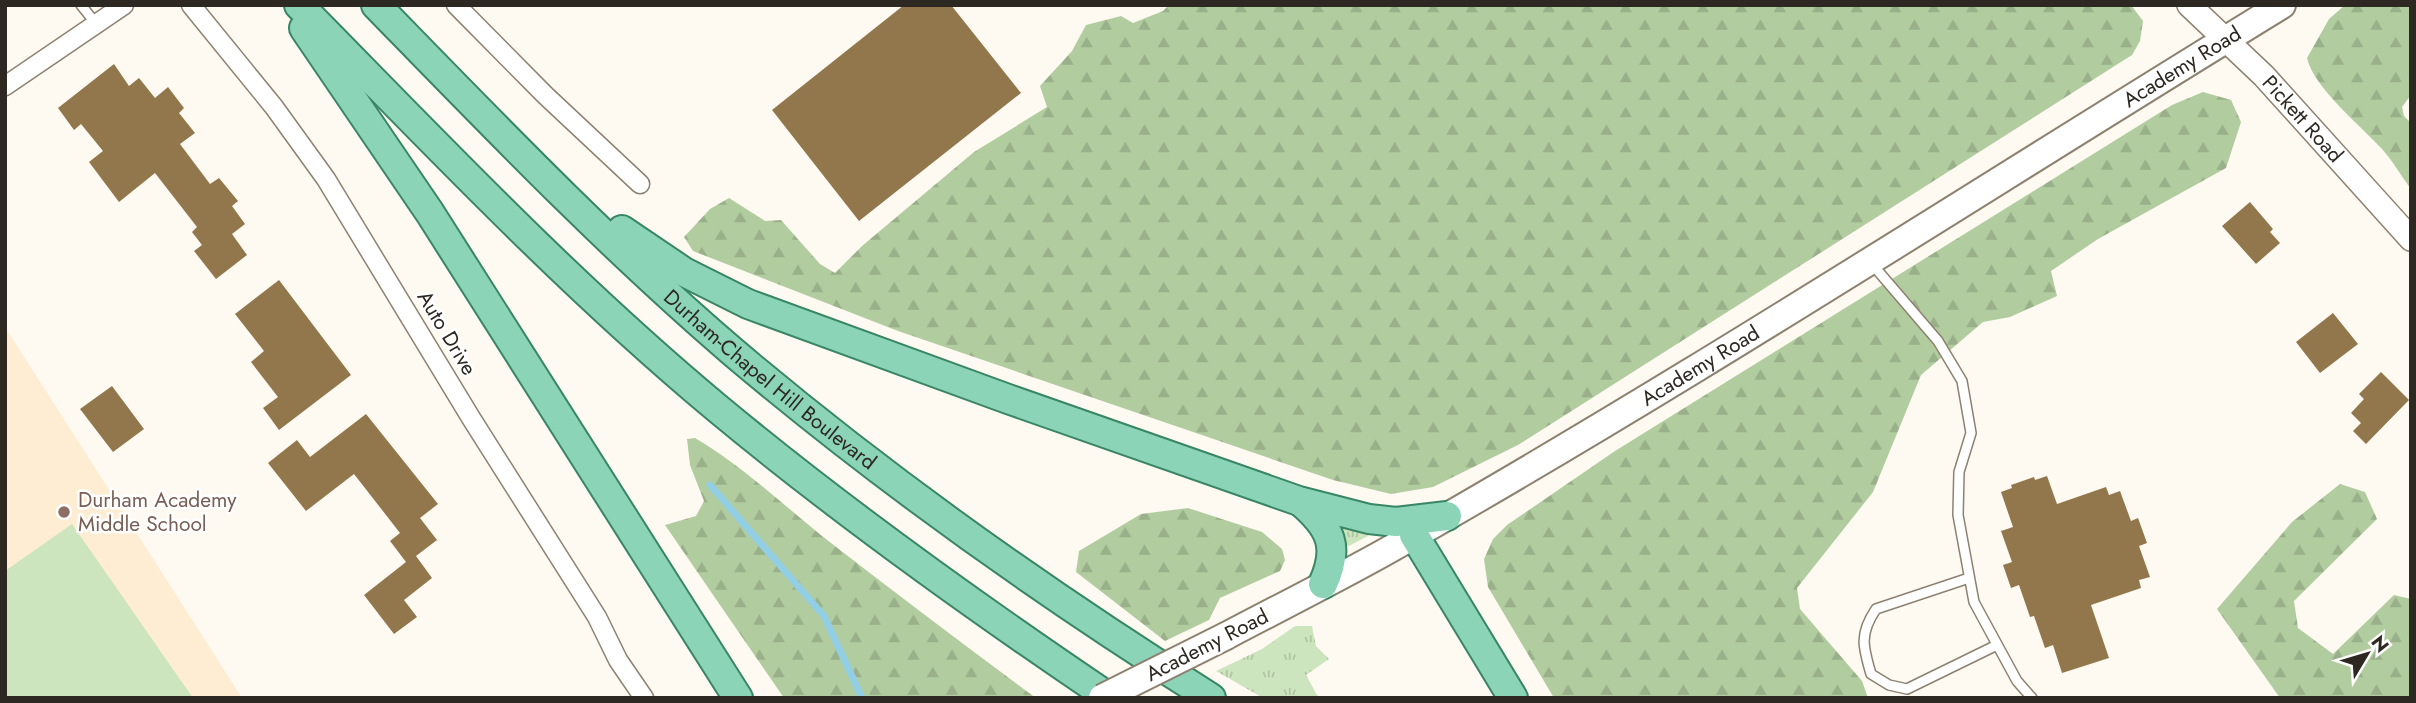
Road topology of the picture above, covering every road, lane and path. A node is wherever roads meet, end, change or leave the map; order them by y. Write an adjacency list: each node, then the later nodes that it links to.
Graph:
1 (81, 5): 10 (lane)
2 (124, 5): 10 (street)
3 (191, 5): 23 (street, Auto Drive)
4 (288, 5): 24 (main road)
5 (299, 5): 26 (main road)
6 (376, 5): 13 (main road, Durham-Chapel Hill Boulevard)
7 (456, 5): 14 (street)
8 (2189, 5): 11 (street, Pickett Road)
9 (2282, 5): 11 (main road, Academy Road)
10 (97, 25): 12 (street)
11 (2225, 40): 15 (street, Pickett Road); 16 (main road, Academy Road)
12 (5, 86)
13 (531, 164): 17 (main road); 27 (main road, Durham-Chapel Hill Boulevard)
14 (640, 184)
15 (2411, 239)
16 (1868, 260): 18 (main road, Academy Road); 20 (lane)
17 (1299, 501): 18 (main road); 21 (main road)
18 (1447, 516): 19 (main road, Academy Road)
19 (1414, 535): 21 (main road, Academy Road); 28 (main road)
20 (1969, 578): 22 (lane); 22 (lane)
21 (1323, 584): 25 (main road, Academy Road, bridge)
22 (1997, 645): 29 (lane)
23 (643, 698)
24 (738, 698)
25 (1102, 698)
26 (1110, 698)
27 (1211, 698)
28 (1513, 698)
29 (2032, 698)

